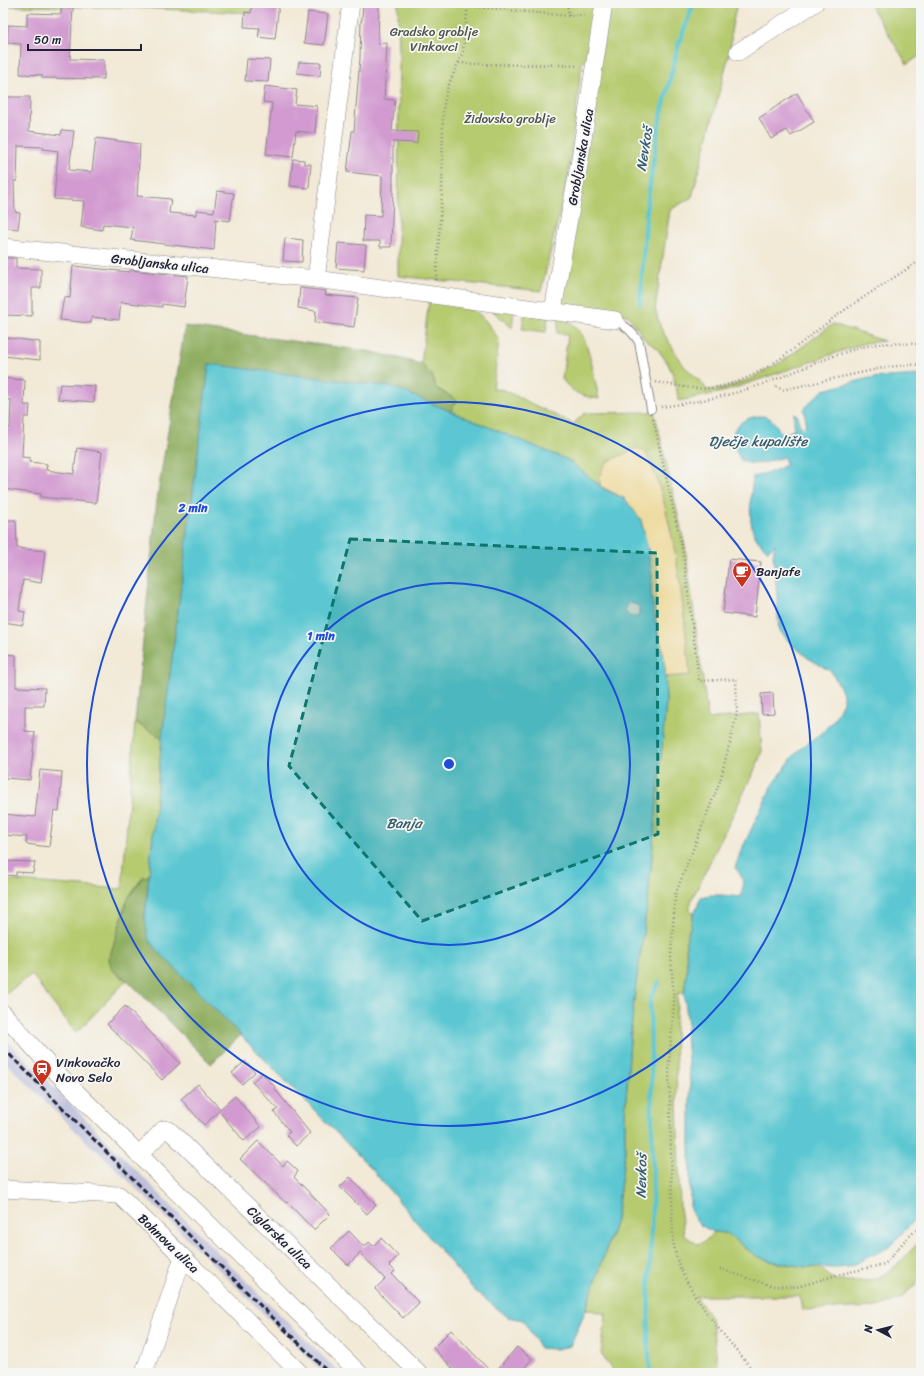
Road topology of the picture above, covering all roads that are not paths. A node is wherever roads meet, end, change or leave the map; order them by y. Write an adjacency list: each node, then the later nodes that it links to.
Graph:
1 (351, 3): 6 (street)
2 (604, 3): 7 (street, Grobljanska ulica)
3 (816, 3): 4 (street)
4 (738, 52)
5 (3, 247): 6 (street, Grobljanska ulica)
6 (316, 279): 7 (street, Grobljanska ulica)
7 (554, 311): 8 (street, Grobljanska ulica)
8 (615, 320): 9 (lane)
9 (651, 409)
10 (3, 1013): 11 (street)
11 (139, 1155): 16 (street); 17 (street, Ciglarska ulica)
12 (3, 1189): 13 (street, Bohnova ulica)
13 (184, 1257): 14 (street); 15 (street, Bohnova ulica)
14 (144, 1373)
15 (300, 1373)
16 (359, 1373)
17 (419, 1373)

